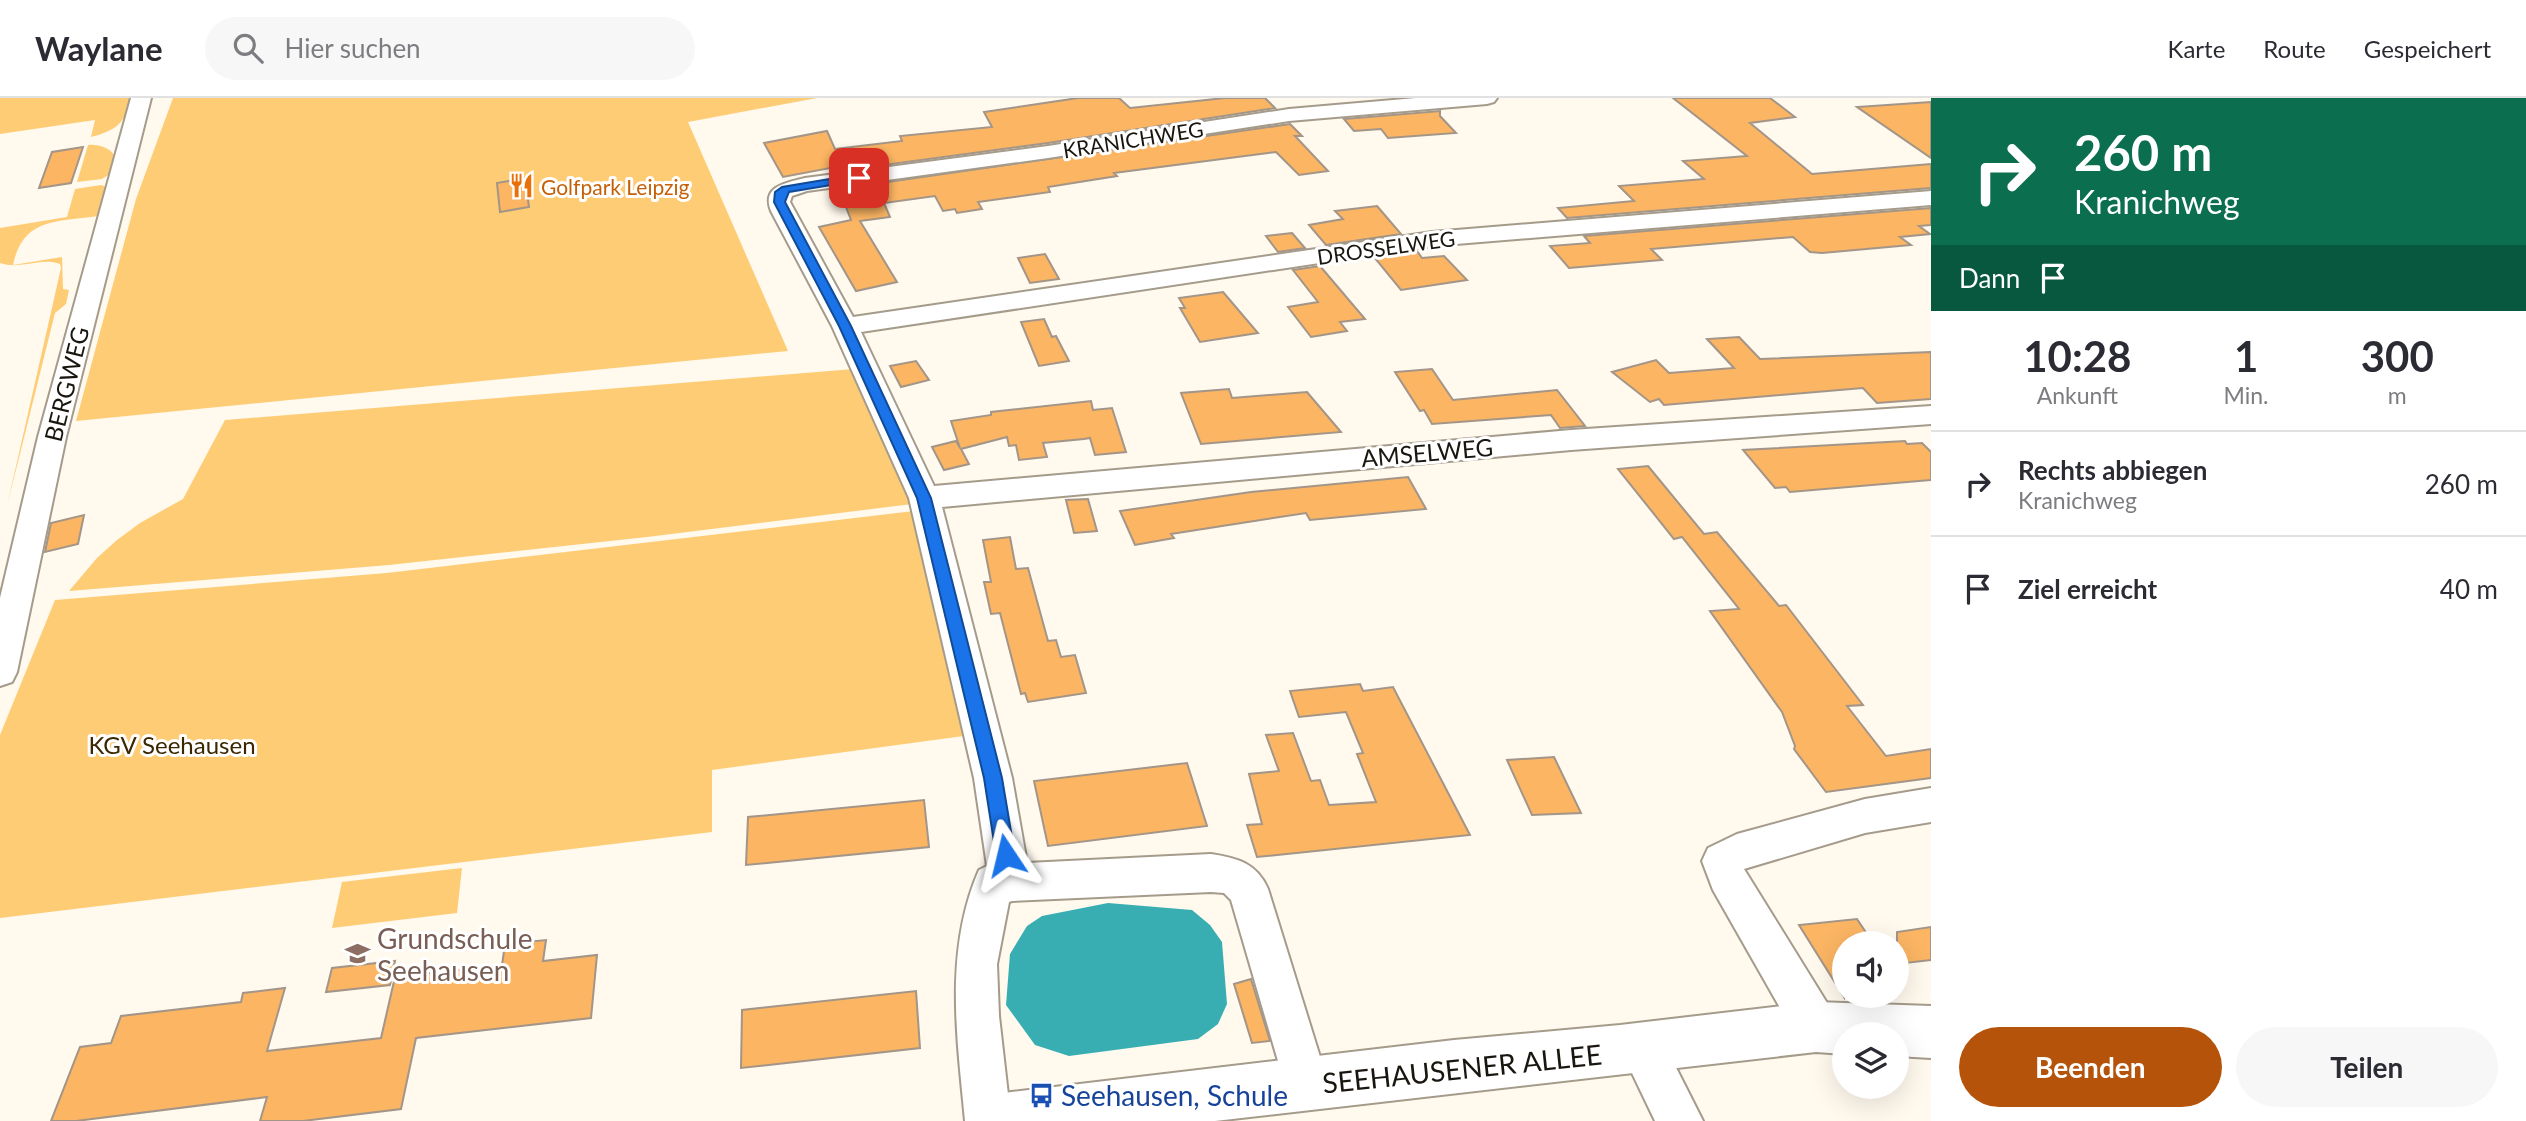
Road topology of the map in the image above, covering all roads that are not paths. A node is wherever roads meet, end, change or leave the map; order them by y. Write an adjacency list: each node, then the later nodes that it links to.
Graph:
1 (141, 98): 7 (street, BERGWEG)
2 (1487, 98): 4 (street, KRANICHWEG)
3 (1931, 198): 4 (street, DROSSELWEG)
4 (845, 326): 6 (street)
5 (1931, 415): 6 (street, AMSELWEG)
6 (924, 498): 9 (street)
7 (0, 672)
8 (1931, 805): 10 (street)
9 (1010, 883): 13 (street); 14 (street)
10 (1816, 1027): 11 (street, SEEHAUSENER ALLEE); 12 (street, SEEHAUSENER ALLEE)
11 (1931, 1032)
12 (1642, 1048): 13 (street, SEEHAUSENER ALLEE); 16 (street)
13 (1306, 1086): 15 (street, SEEHAUSENER ALLEE)
14 (988, 1121)
15 (994, 1121)
16 (1680, 1121)

